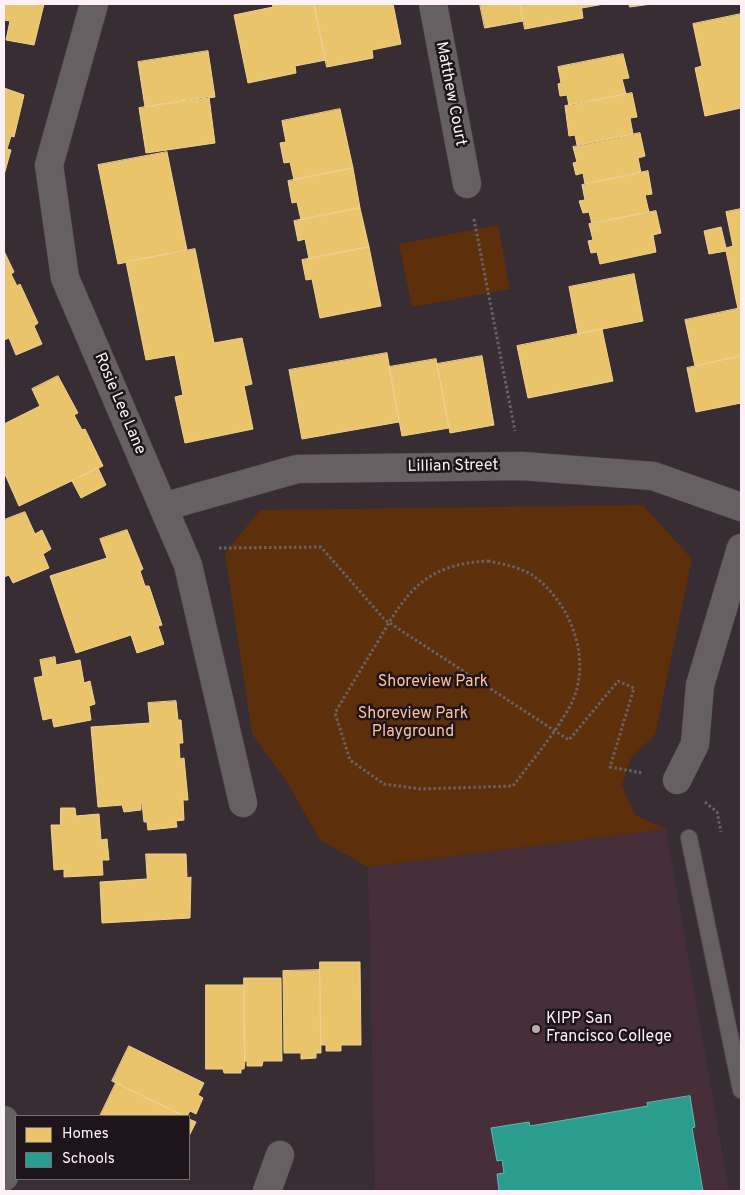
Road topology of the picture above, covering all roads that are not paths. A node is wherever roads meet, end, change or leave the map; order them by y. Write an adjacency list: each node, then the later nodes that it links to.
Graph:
1 (94, 4): 4 (street, Rosie Lee Lane)
2 (433, 4): 3 (street, Matthew Court)
3 (467, 184)
4 (163, 506): 5 (street, Lillian Street); 8 (street, Rosie Lee Lane)
5 (741, 507)
6 (741, 548): 7 (street)
7 (677, 780)
8 (243, 803)
9 (689, 838): 10 (lane)
10 (741, 1090)
11 (4, 1120): 13 (street)
12 (280, 1155): 14 (street)
13 (4, 1177)
14 (267, 1191)

